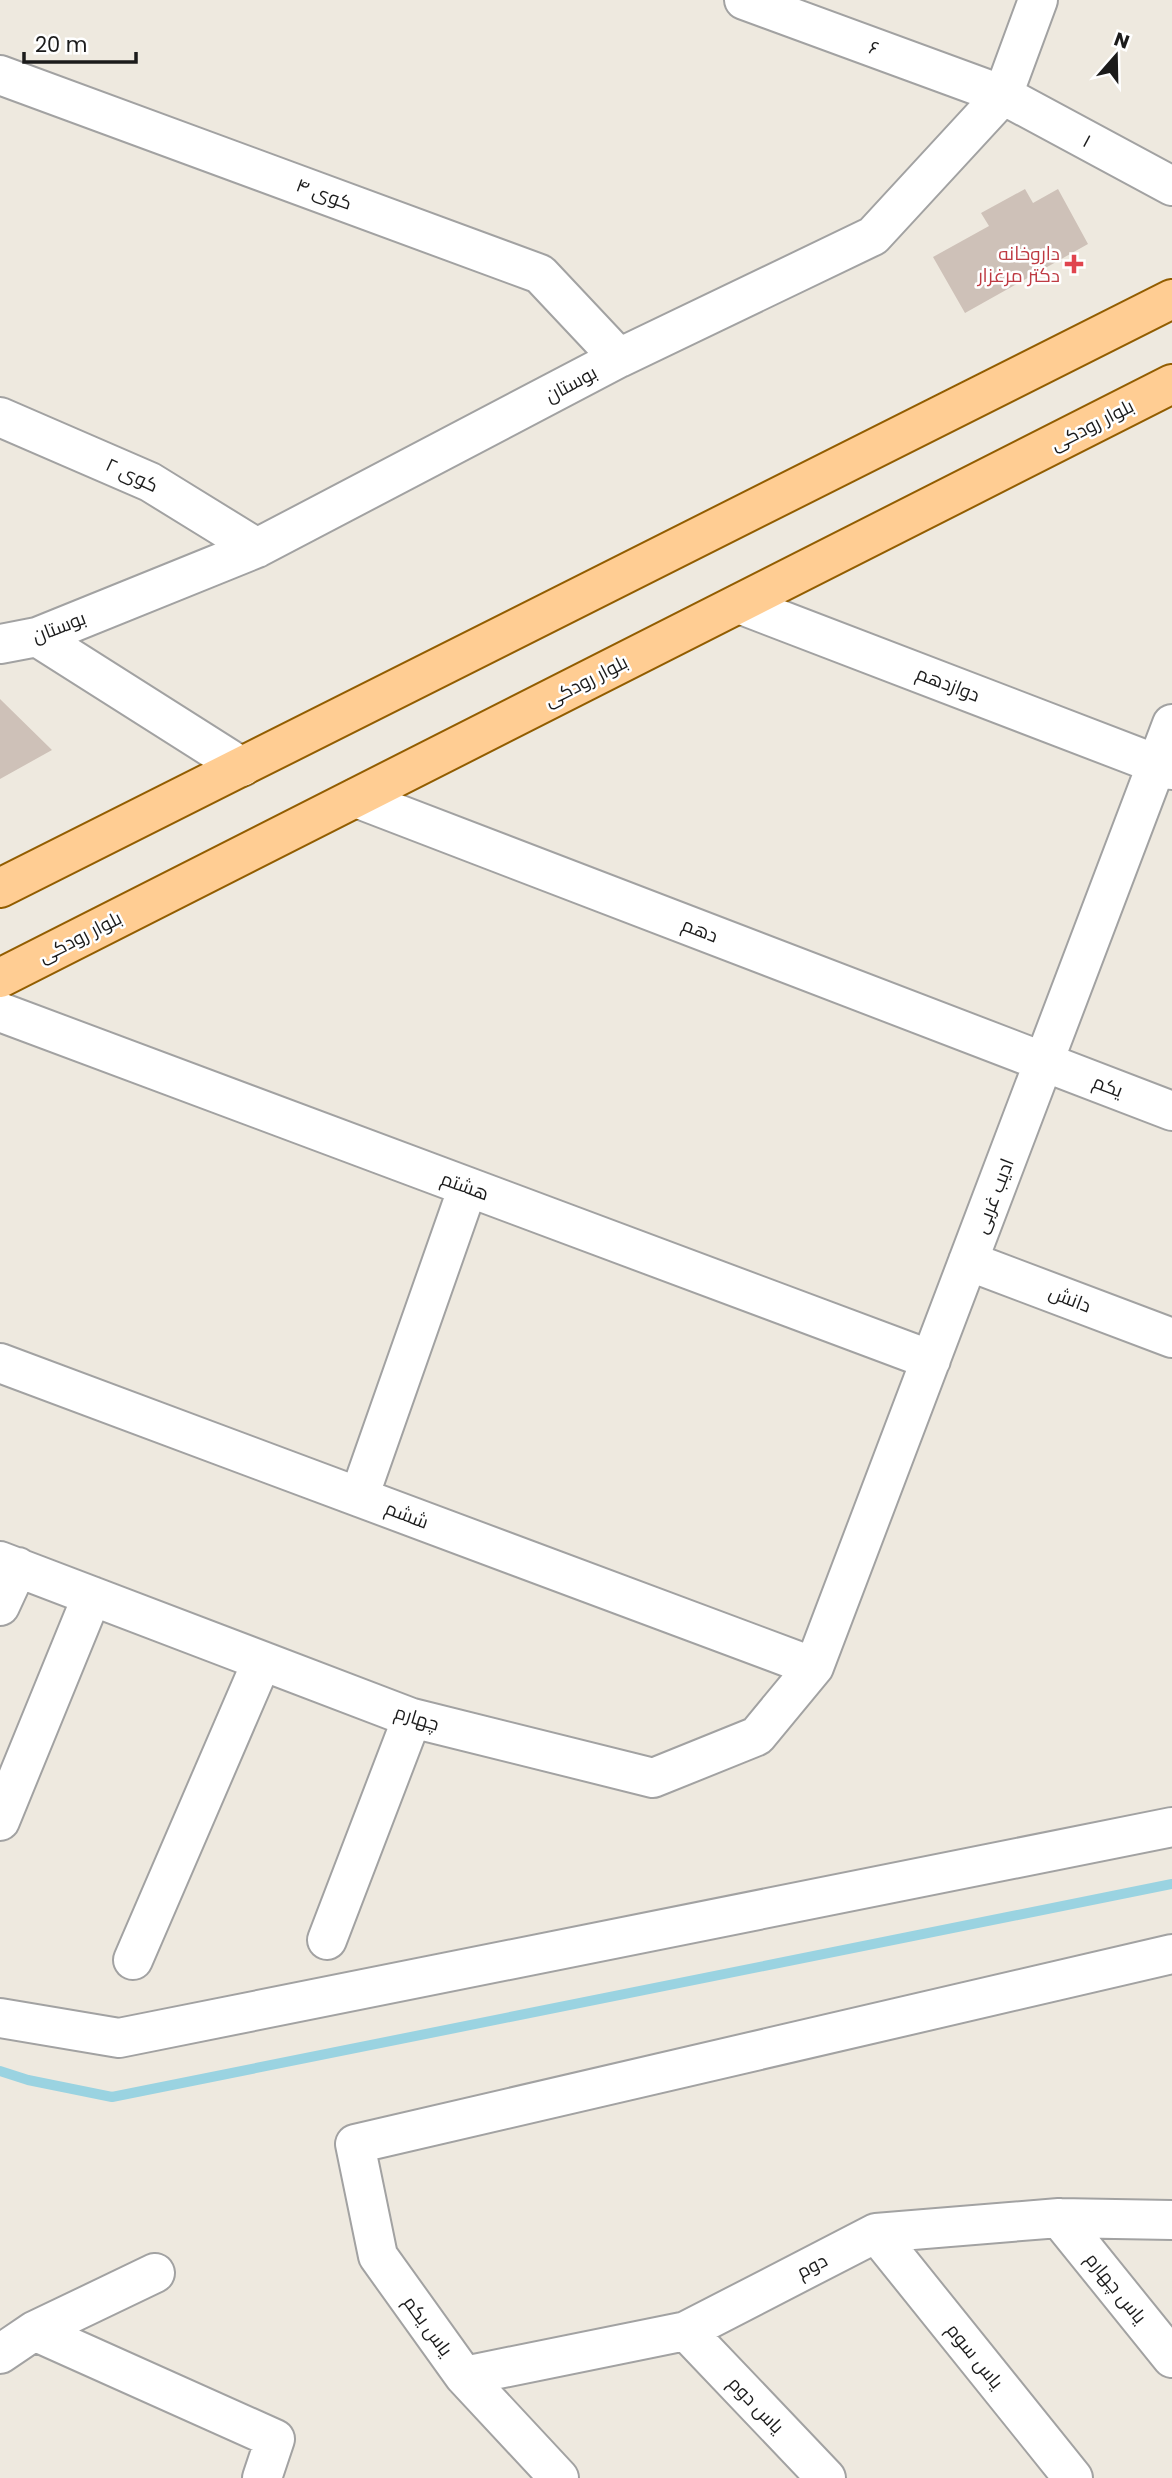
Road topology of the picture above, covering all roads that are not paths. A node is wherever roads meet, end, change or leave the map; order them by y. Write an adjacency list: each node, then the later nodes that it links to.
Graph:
1 (744, 0): 4 (street, ۶)
2 (1038, 0): 4 (street, بوستان)
3 (0, 75): 7 (street, کوی ۴)
4 (1003, 95): 5 (street, ۱); 7 (street, بوستان)
5 (1172, 186)
6 (1172, 299): 15 (main road)
7 (619, 358): 10 (street, بوستان)
8 (1172, 384): 11 (main road, بلوار رودکی)
9 (0, 417): 10 (street, کوی ۲)
10 (257, 548): 12 (street, بوستان)
11 (739, 604): 16 (street, دوازدهم); 17 (main road, بلوار رودکی)
12 (37, 637): 13 (street, بوستان); 15 (street)
13 (0, 644)
14 (1172, 724): 16 (street, ادیب غربی)
15 (242, 767): 18 (main road)
16 (1165, 767): 21 (street, ادیب غربی)
17 (356, 798): 19 (main road, بلوار رودکی); 21 (street, دهم)
18 (0, 888)
19 (0, 978)
20 (0, 1013): 23 (street, هشتم)
21 (1045, 1062): 22 (street, یکم); 24 (street, ادیب غربی)
22 (1172, 1111)
23 (468, 1187): 26 (street, هشتم); 28 (street)
24 (968, 1261): 25 (street, دانش); 26 (street, ادیب غربی)
25 (1172, 1338)
26 (931, 1360): 33 (street, ادیب غربی)
27 (0, 1363): 28 (street, ششم)
28 (359, 1497): 33 (street, ششم)
29 (9, 1564): 30 (street, چهارم); 31 (street)
30 (92, 1596): 32 (street, چهارم); 35 (street)
31 (0, 1606)
32 (262, 1661): 34 (street, چهارم); 39 (street)
33 (814, 1667): 34 (street, چهارم)
34 (412, 1718): 37 (street)
35 (0, 1821)
36 (1172, 1827): 40 (street)
37 (327, 1940)
38 (1172, 1954): 48 (street, یاس یکم)
39 (133, 1960)
40 (0, 2018)
41 (1059, 2218): 42 (street, دوم); 43 (street, دوم); 47 (street, یاس چهارم)
42 (1172, 2220)
43 (876, 2233): 45 (street, دوم); 52 (street, یاس سوم)
44 (155, 2273): 46 (street)
45 (686, 2331): 48 (street, دوم); 51 (street, یاس دوم)
46 (10, 2343): 49 (street)
47 (1172, 2358)
48 (464, 2376): 50 (street, یاس یکم)
49 (262, 2478)
50 (559, 2478)
51 (826, 2478)
52 (1073, 2478)

